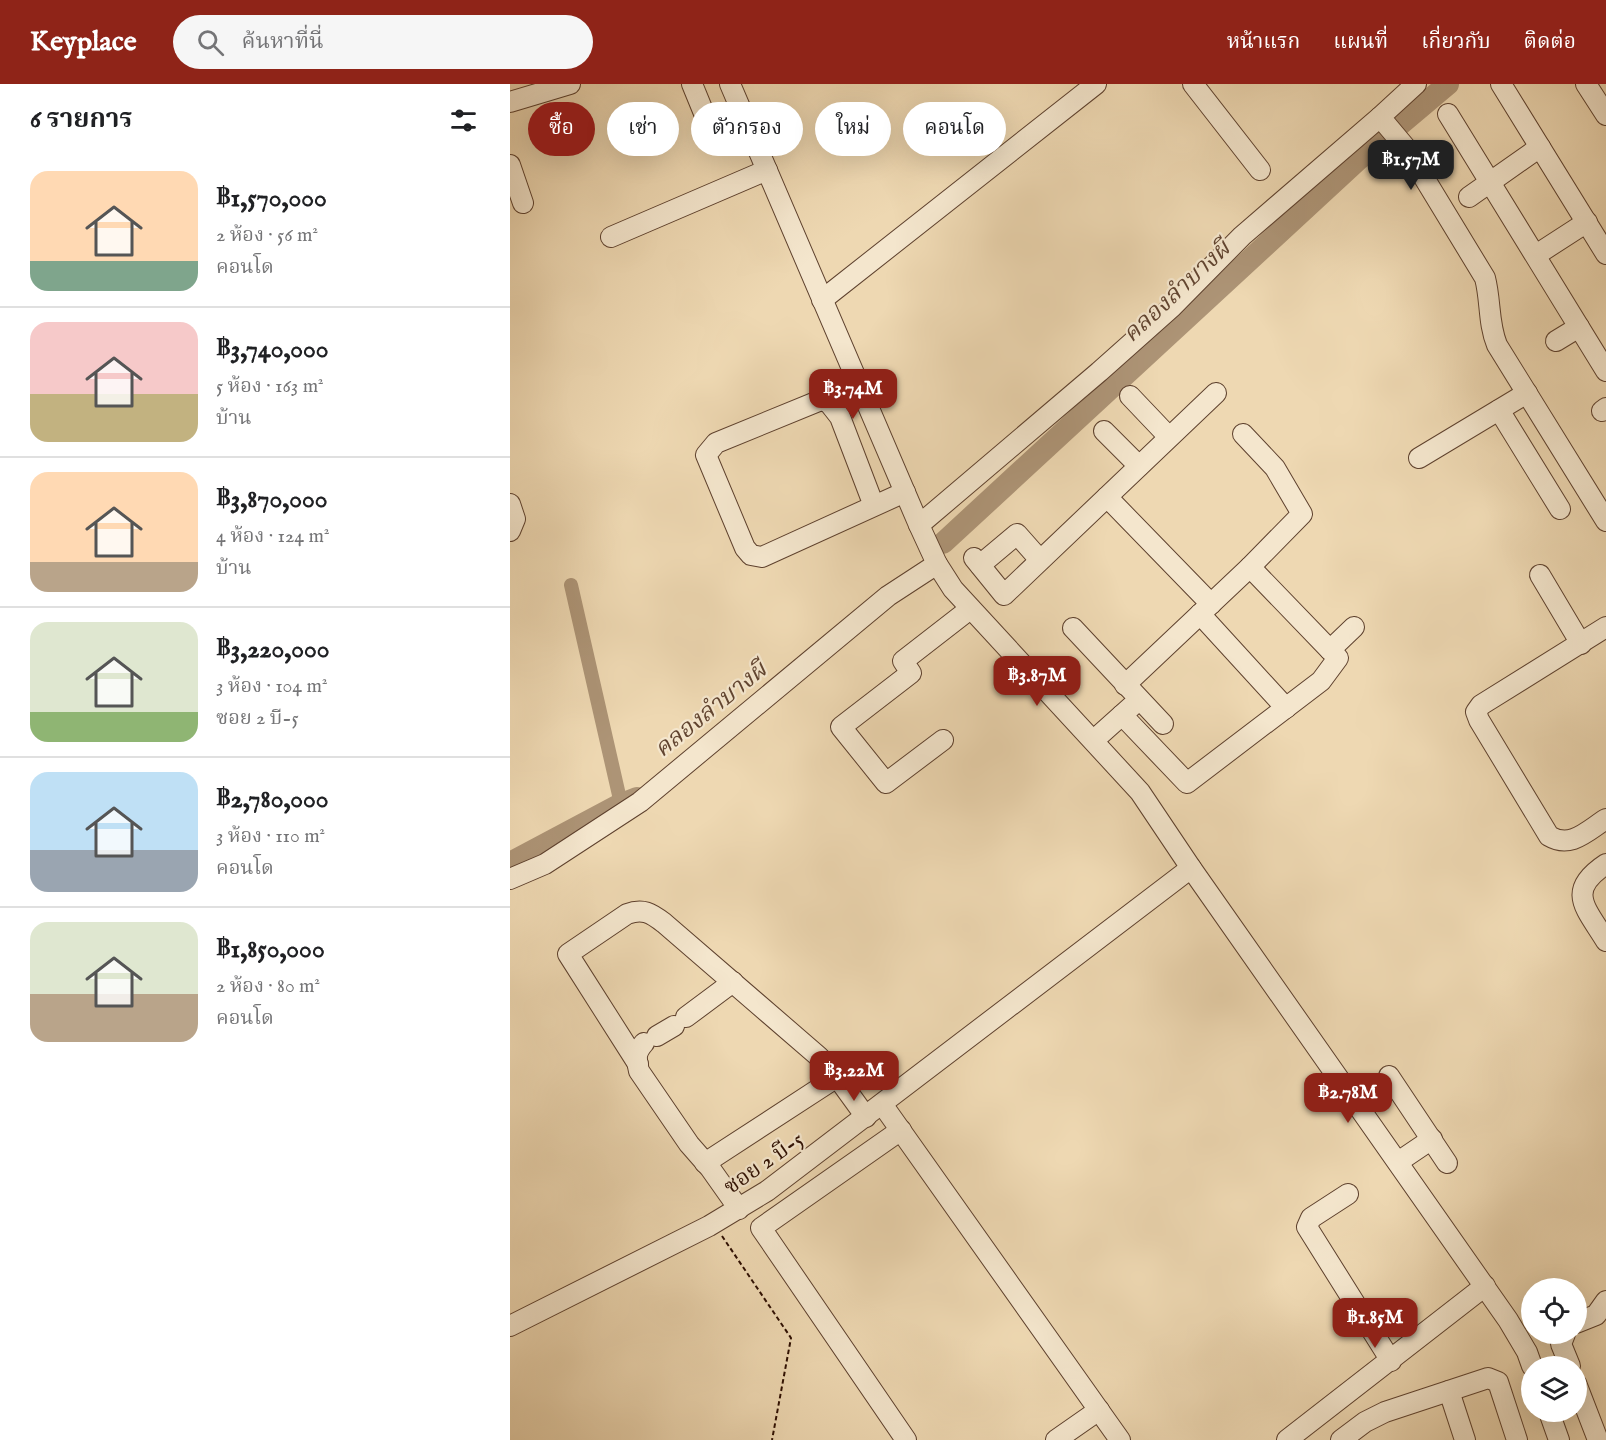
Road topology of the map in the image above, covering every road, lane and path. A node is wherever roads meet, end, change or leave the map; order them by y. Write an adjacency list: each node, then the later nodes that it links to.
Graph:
1 (570, 84): 9 (street)
2 (692, 84): 10 (street)
3 (730, 84): 11 (street)
4 (1096, 84): 27 (street)
5 (1193, 84): 19 (street)
6 (1416, 84): 14 (street)
7 (1502, 84): 15 (street)
8 (1586, 84): 13 (street)
9 (510, 102)
10 (699, 102)
11 (738, 102)
12 (1448, 114): 20 (street)
13 (1606, 115)
14 (1380, 117): 32 (street); 46 (street)
15 (1540, 147): 20 (street); 23 (street)
16 (761, 156): 18 (street)
17 (510, 165): 22 (street)
18 (767, 170): 24 (street); 27 (street)
19 (1260, 170)
20 (1491, 182): 21 (street); 26 (street)
21 (1469, 197)
22 (523, 204)
23 (1587, 222): 25 (street); 26 (street)
24 (611, 237)
25 (1606, 254)
26 (1536, 255): 28 (street)
27 (822, 300): 40 (street)
28 (1579, 327): 29 (street); 30 (street)
29 (1556, 341)
30 (1606, 371)
31 (1216, 393): 37 (street)
32 (1527, 393): 34 (street); 45 (street)
33 (1130, 396): 37 (street)
34 (1499, 410): 38 (street); 44 (street)
35 (1104, 431): 39 (street)
36 (1243, 434): 50 (street)
37 (1169, 437): 39 (street)
38 (1419, 458)
39 (1139, 466): 41 (street)
40 (905, 492): 43 (street); 46 (street)
41 (1107, 497): 48 (street); 53 (street)
42 (510, 504): 47 (street)
43 (874, 506): 43 (street)
44 (1560, 509)
45 (1606, 521)
46 (919, 525): 49 (street)
47 (510, 531)
48 (1040, 560): 48 (street)
49 (937, 564): 52 (street); 69 (street)
50 (1250, 567): 53 (street); 58 (street)
51 (1540, 575): 57 (street)
52 (970, 609): 64 (street); 65 (street)
53 (1205, 609): 59 (street); 61 (street)
54 (1354, 627): 58 (street)
55 (1606, 627): 57 (street)
56 (1073, 628): 59 (street)
57 (1581, 644): 66 (street)
58 (1330, 650): 61 (street)
59 (1125, 685): 60 (street)
60 (1138, 700): 62 (street); 63 (street)
61 (1286, 708): 62 (street)
62 (1122, 715): 65 (street)
63 (1163, 724)
64 (943, 740)
65 (1094, 740): 68 (street)
66 (1606, 819)
67 (1606, 864): 70 (street)
68 (1191, 868): 75 (street, ซอย 2 บี-5); 79 (street)
69 (510, 879)
70 (1606, 941)
71 (733, 982): 72 (street); 72 (street); 74 (street)
72 (638, 1064): 80 (street)
73 (1389, 1076): 78 (street)
74 (837, 1077): 76 (street); 80 (street)
75 (882, 1104): 76 (street, ซอย 2 บี-5); 77 (street)
76 (866, 1117): 83 (street, ซอย 2 บี-5)
77 (901, 1130): 92 (street); 96 (street)
78 (1432, 1139): 79 (street); 81 (street)
79 (1398, 1162): 85 (street)
80 (705, 1163): 83 (street)
81 (1447, 1163)
82 (1348, 1194): 90 (street)
83 (739, 1209): 84 (street, ซอย 2 บี-5)
84 (714, 1223): 88 (street, ซอย 2 บี-5); 95 (path)
85 (1485, 1286): 89 (street); 90 (street)
86 (1606, 1301): 87 (street)
87 (1587, 1319)
88 (510, 1326)
89 (1528, 1356)
90 (1391, 1361): 99 (street)
91 (1449, 1391): 100 (street); 101 (street); 102 (street)
92 (1099, 1410): 97 (street); 98 (street)
93 (1587, 1410): 104 (street)
94 (1553, 1422): 103 (street)
95 (772, 1440)
96 (906, 1440)
97 (1056, 1440)
98 (1120, 1440)
99 (1287, 1440)
100 (1341, 1440)
101 (1466, 1440)
102 (1517, 1440)
103 (1559, 1440)
104 (1599, 1440)

